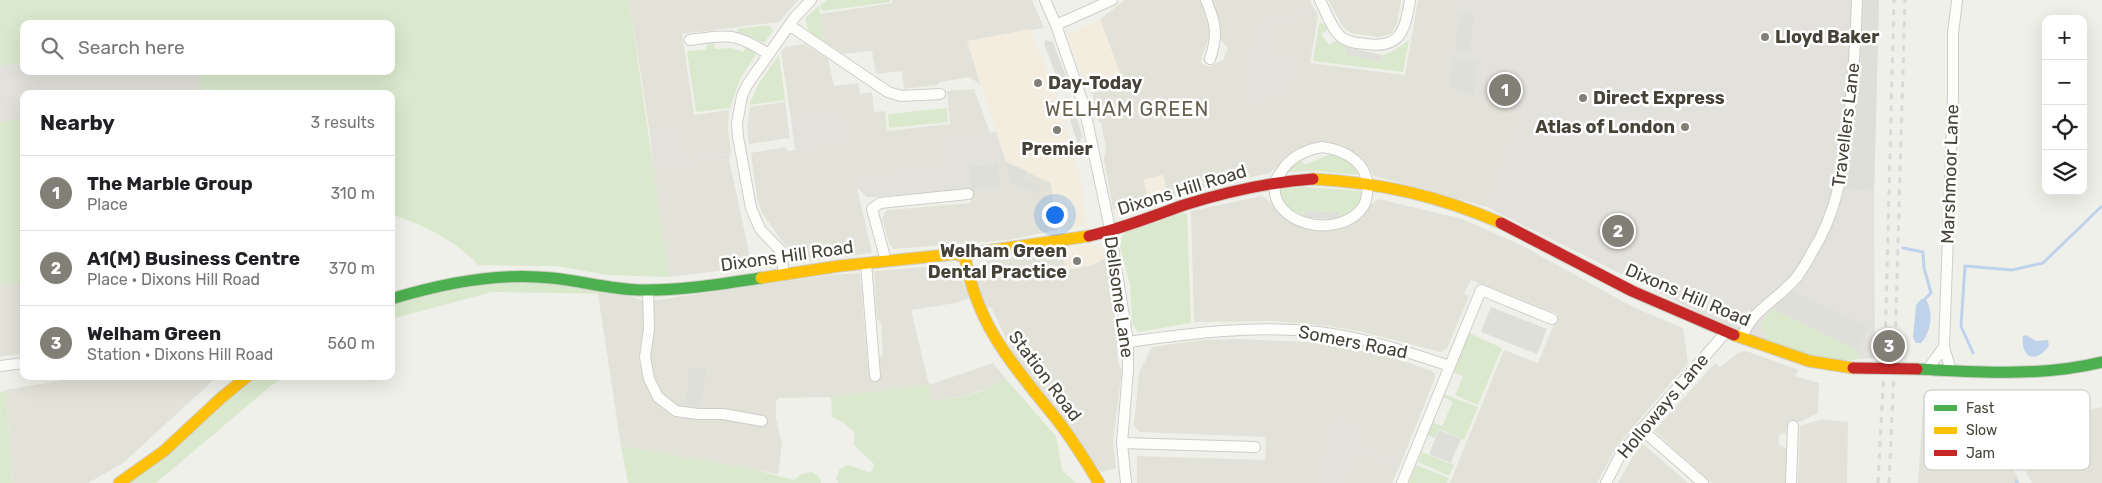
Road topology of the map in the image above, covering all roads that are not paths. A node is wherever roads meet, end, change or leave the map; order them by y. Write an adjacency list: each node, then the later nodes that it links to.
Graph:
1 (811, 0): 9 (street)
2 (1046, 0): 10 (street, Dellsome Lane)
3 (1112, 0): 10 (street)
4 (1206, 0): 13 (street)
5 (1320, 0): 6 (street)
6 (1410, 0)
7 (1857, 0): 27 (street, Travellers Lane)
8 (1957, 0): 29 (street, Marshmoor Lane)
9 (789, 25): 12 (street); 14 (street)
10 (1056, 25): 18 (street, Dellsome Lane)
11 (690, 40): 12 (street)
12 (768, 54): 22 (street)
13 (1210, 60)
14 (940, 94)
15 (1275, 182): 16 (street, Dixons Hill Road); 16 (street); 16 (street); 18 (street, Dixons Hill Road)
16 (1368, 184): 26 (street, Dixons Hill Road)
17 (968, 194): 20 (street)
18 (1110, 230): 19 (street, Dixons Hill Road); 28 (street, Dellsome Lane)
19 (965, 257): 20 (street, Dixons Hill Road); 44 (street, Station Road)
20 (886, 261): 21 (street, Dixons Hill Road)
21 (866, 263): 22 (street, Dixons Hill Road); 36 (street)
22 (784, 273): 23 (street, Dixons Hill Road)
23 (648, 290): 24 (street, Dixons Hill Road); 38 (street)
24 (395, 298)
25 (1552, 319): 33 (street)
26 (1726, 332): 27 (street, Dixons Hill Road); 40 (street, Holloways Lane)
27 (1742, 338): 34 (street, Dixons Hill Road, bridge)
28 (1128, 342): 33 (street, Somers Road); 41 (street, Dellsome Lane)
29 (1944, 347): 34 (street); 35 (street, Marshmoor Lane)
30 (2102, 362): 35 (street, Dixons Hill Road)
31 (20, 364): 32 (street)
32 (0, 366)
33 (1450, 366): 46 (street)
34 (1922, 370): 35 (street, Dixons Hill Road)
35 (1951, 371)
36 (875, 376)
37 (243, 380): 43 (street)
38 (762, 421)
39 (1793, 426): 49 (street)
40 (1641, 429): 47 (street, Holloways Lane); 48 (street)
41 (1122, 443): 42 (street); 45 (street, Dellsome Lane)
42 (1255, 448)
43 (119, 483)
44 (1099, 483)
45 (1126, 483)
46 (1402, 483)
47 (1606, 483)
48 (1703, 483)
49 (1791, 483)

